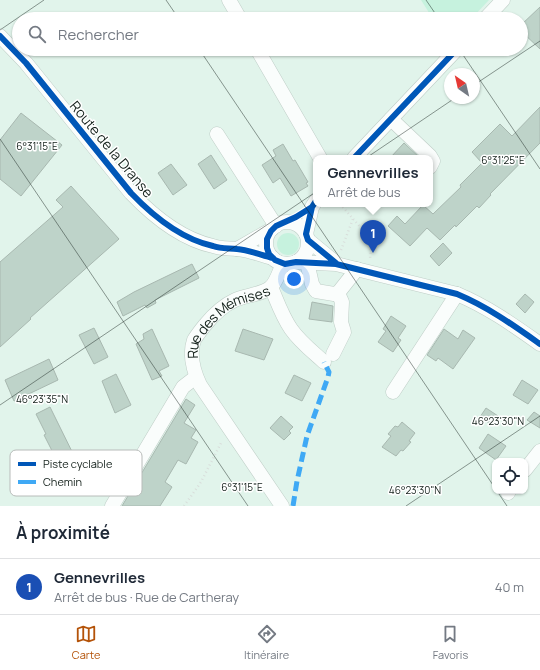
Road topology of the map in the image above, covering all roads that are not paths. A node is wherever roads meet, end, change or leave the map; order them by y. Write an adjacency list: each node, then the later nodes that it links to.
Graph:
1 (229, 0): 3 (street)
2 (503, 0): 4 (street)
3 (236, 12)
4 (492, 12)
5 (0, 36): 6 (street, Route de la Dranse)
6 (12, 48)
7 (19, 56): 19 (street, Route de la Dranse)
8 (261, 56): 12 (street)
9 (450, 56): 10 (street)
10 (391, 119): 13 (street); 14 (street)
11 (217, 134): 17 (street)
12 (318, 155)
13 (357, 155)
14 (429, 155)
15 (313, 205): 17 (street)
16 (313, 207): 18 (street)
17 (278, 226): 18 (street); 19 (street); 21 (street)
18 (307, 237): 20 (street); 21 (street)
19 (237, 249): 21 (street, Route de la Dranse)
20 (337, 260): 21 (street, Route de la Dranse); 22 (street)
21 (290, 262): 23 (street, Rue des Mémises); 24 (street)
22 (362, 270): 24 (street); 25 (street)
23 (271, 287): 24 (street); 27 (street, Rue des Mémises)
24 (338, 293)
25 (458, 294): 26 (street); 28 (street)
26 (540, 344)
27 (196, 377): 30 (street); 34 (street, Rue des Mémises)
28 (393, 392)
29 (540, 451): 31 (street)
30 (142, 456)
31 (528, 466)
32 (118, 496): 33 (street)
33 (112, 506)
34 (282, 506)

